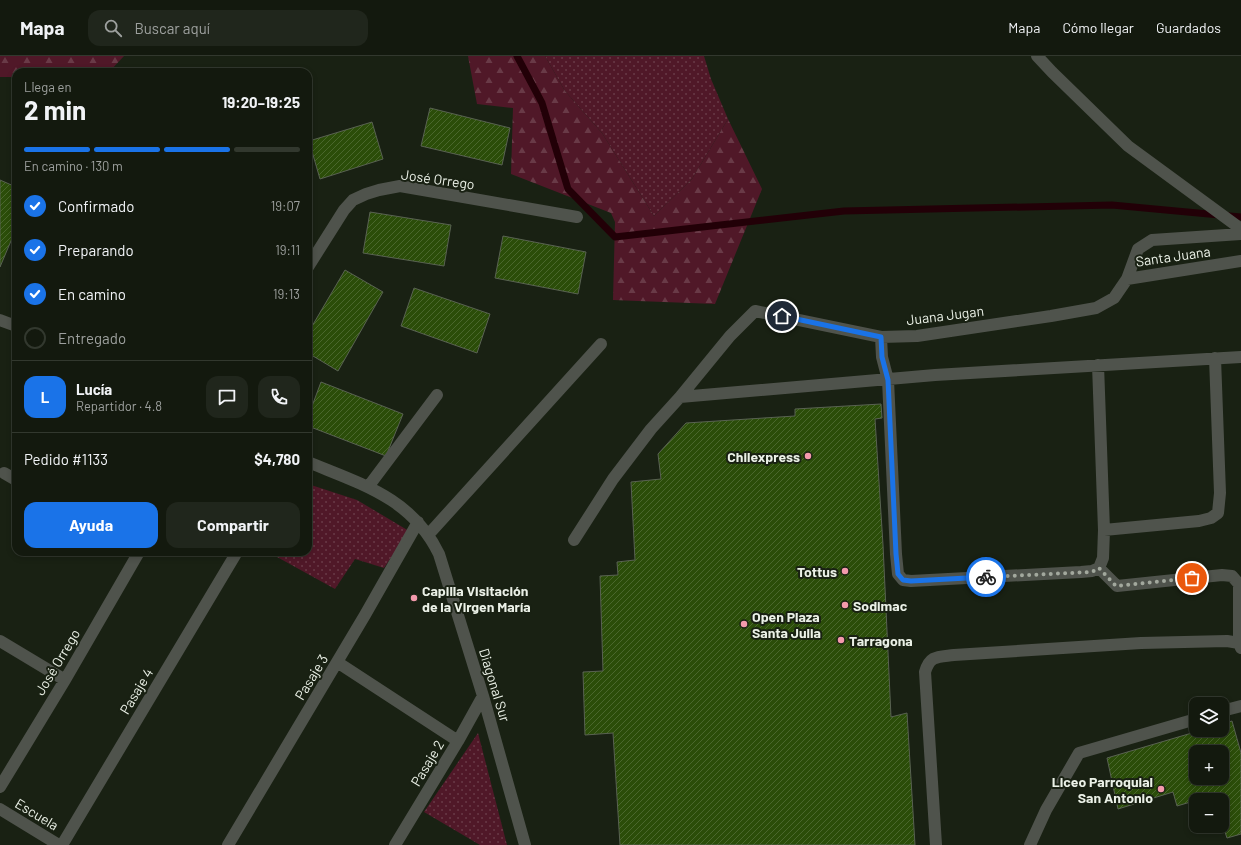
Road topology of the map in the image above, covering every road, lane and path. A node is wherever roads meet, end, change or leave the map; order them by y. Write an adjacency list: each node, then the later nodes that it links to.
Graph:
1 (1037, 56): 3 (street)
2 (577, 217): 5 (street, José Orrego)
3 (1241, 230)
4 (1241, 234): 7 (street, Santa Juana)
5 (313, 247)
6 (1241, 261): 7 (street, Santa Juana)
7 (1127, 278): 10 (street, Juana Jugan)
8 (0, 320): 9 (street)
9 (12, 324)
10 (881, 337): 15 (street); 17 (street, Juana Jugan)
11 (601, 344): 24 (street)
12 (1241, 357): 13 (street)
13 (1215, 358): 14 (street); 23 (street)
14 (1098, 365): 15 (street); 23 (street)
15 (888, 380): 17 (street); 28 (street)
16 (437, 395): 21 (street)
17 (680, 397): 25 (street)
18 (312, 464): 21 (street, Diagonal Sur)
19 (4, 473): 20 (street)
20 (12, 478)
21 (368, 487): 22 (street, Diagonal Sur)
22 (418, 522): 24 (street, Diagonal Sur); 31 (street, Pasaje 3)
23 (1104, 530): 28 (street)
24 (428, 535): 33 (street, Diagonal Sur)
25 (574, 540)
26 (137, 556): 32 (street, José Orrego)
27 (235, 556): 40 (street, Pasaje 4)
28 (1099, 568): 30 (street)
29 (0, 640): 32 (street)
30 (1240, 646): 44 (street)
31 (337, 662): 37 (street); 41 (street, Pasaje 3)
32 (65, 680): 38 (street, José Orrego)
33 (483, 696): 37 (street, Pasaje 2); 43 (street, Diagonal Sur)
34 (1241, 706): 35 (street)
35 (1229, 709)
36 (1189, 721): 45 (street)
37 (458, 741): 42 (street, Pasaje 2)
38 (0, 787)
39 (0, 809): 40 (street, Escuela)
40 (60, 845)
41 (228, 845)
42 (395, 845)
43 (525, 845)
44 (936, 845)
45 (1030, 845)

